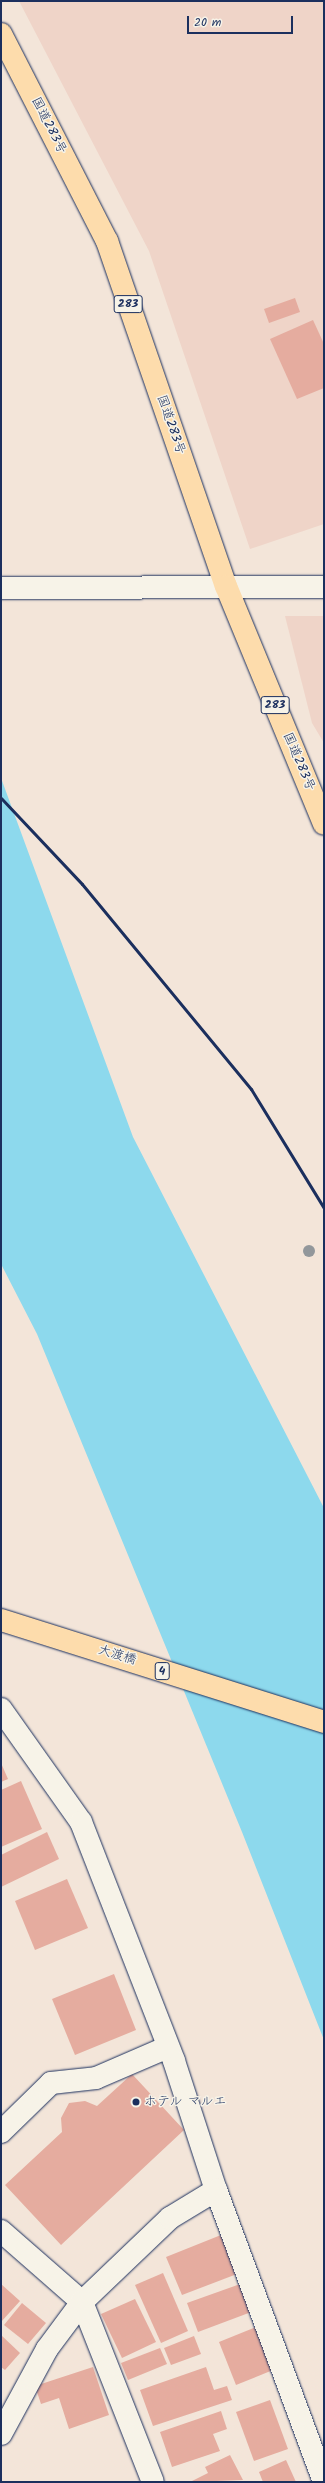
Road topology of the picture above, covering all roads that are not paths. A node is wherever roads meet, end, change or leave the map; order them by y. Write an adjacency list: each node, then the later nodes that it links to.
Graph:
1 (1, 34): 2 (main road, 国道283号 / 283)
2 (226, 586): 3 (street); 4 (street); 5 (main road, 国道283号 / 283)
3 (324, 587)
4 (1, 588)
5 (324, 824)
6 (1, 1620): 8 (main road, 大渡橋 / 4)
7 (1, 1709): 9 (street)
8 (324, 1722)
9 (168, 2047): 10 (street); 11 (street)
10 (1, 2132)
11 (216, 2190): 13 (street); 16 (street)
12 (1, 2231): 13 (street)
13 (82, 2302): 14 (street); 15 (street)
14 (1, 2434)
15 (153, 2482)
16 (324, 2482)

